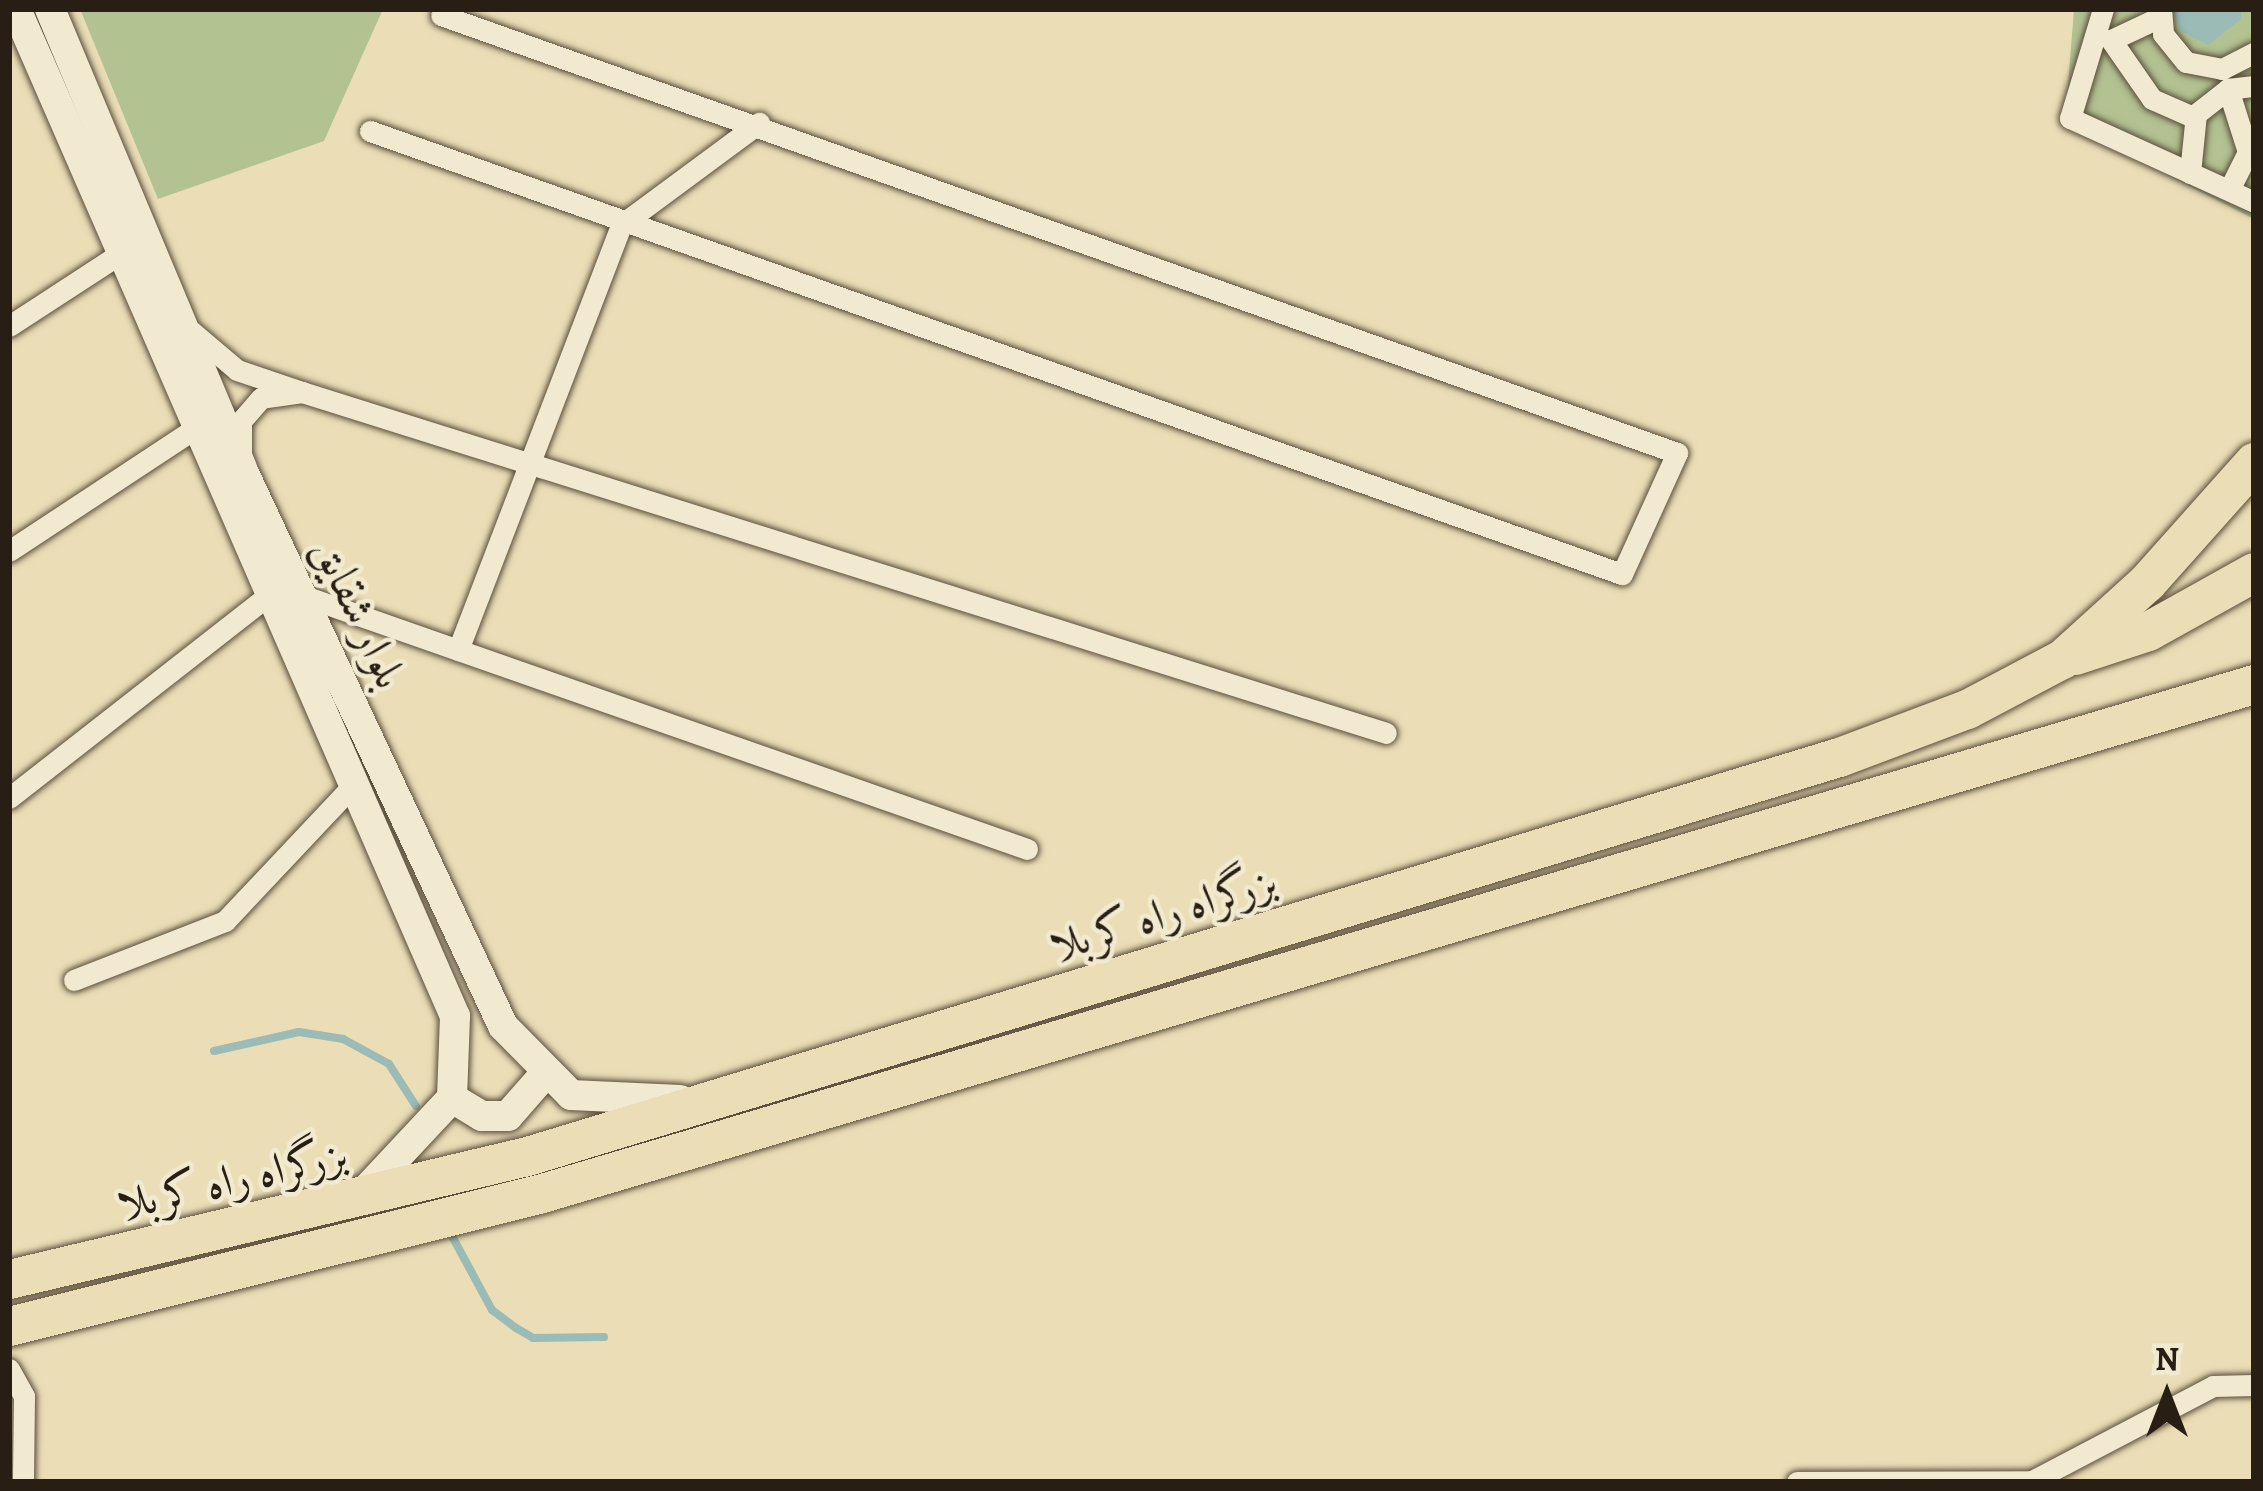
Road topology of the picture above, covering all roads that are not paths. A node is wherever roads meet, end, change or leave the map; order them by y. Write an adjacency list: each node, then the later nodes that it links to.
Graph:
1 (16, 9): 19 (main road, بلوار شقایق)
2 (50, 9): 19 (main road, بلوار شقایق)
3 (2103, 9): 6 (street)
4 (2161, 13): 6 (street); 8 (street)
5 (441, 15): 12 (street)
6 (2102, 42): 11 (street); 15 (street)
7 (2251, 60): 8 (street)
8 (2208, 69): 10 (street)
9 (2254, 86): 10 (street)
10 (2219, 94): 11 (street); 14 (street)
11 (2195, 118): 15 (street)
12 (759, 123): 18 (street); 18 (street)
13 (370, 131): 18 (street)
14 (2251, 153): 16 (street)
15 (2189, 172): 16 (street)
16 (2229, 190): 17 (street)
17 (2254, 202)
18 (621, 225): 24 (street)
19 (132, 245): 20 (main road, بلوار شقایق); 21 (street); 23 (main road, بلوار شقایق)
20 (177, 314): 22 (street); 26 (main road, بلوار شقایق)
21 (9, 326)
22 (302, 392): 24 (street); 26 (street)
23 (194, 429): 27 (street); 30 (main road, بلوار شقایق)
24 (527, 462): 31 (street); 34 (street)
25 (2254, 462): 32 (highway, بزرگراه راه کربلا)
26 (242, 469): 29 (main road, بلوار شقایق)
27 (9, 551)
28 (2254, 572): 32 (highway)
29 (301, 595): 31 (street); 39 (main road, بلوار شقایق)
30 (266, 597): 35 (main road, بلوار شقایق); 36 (street)
31 (458, 650): 37 (street)
32 (2062, 659): 41 (highway, بزرگراه راه کربلا)
33 (2246, 685): 44 (highway, بزرگراه راه کربلا)
34 (1386, 733)
35 (353, 785): 38 (street); 40 (main road, بلوار شقایق)
36 (9, 798)
37 (1027, 849)
38 (74, 980)
39 (543, 1076): 40 (main road); 41 (main road)
40 (452, 1098): 42 (main road)
41 (716, 1098): 42 (highway, بزرگراه راه کربلا)
42 (352, 1203): 43 (highway, بزرگراه راه کربلا)
43 (9, 1280)
44 (9, 1326)
45 (9, 1369): 48 (street)
46 (2254, 1385): 47 (street)
47 (2080, 1455): 49 (street); 50 (street)
48 (23, 1482)
49 (1797, 1482)
50 (2081, 1482)

